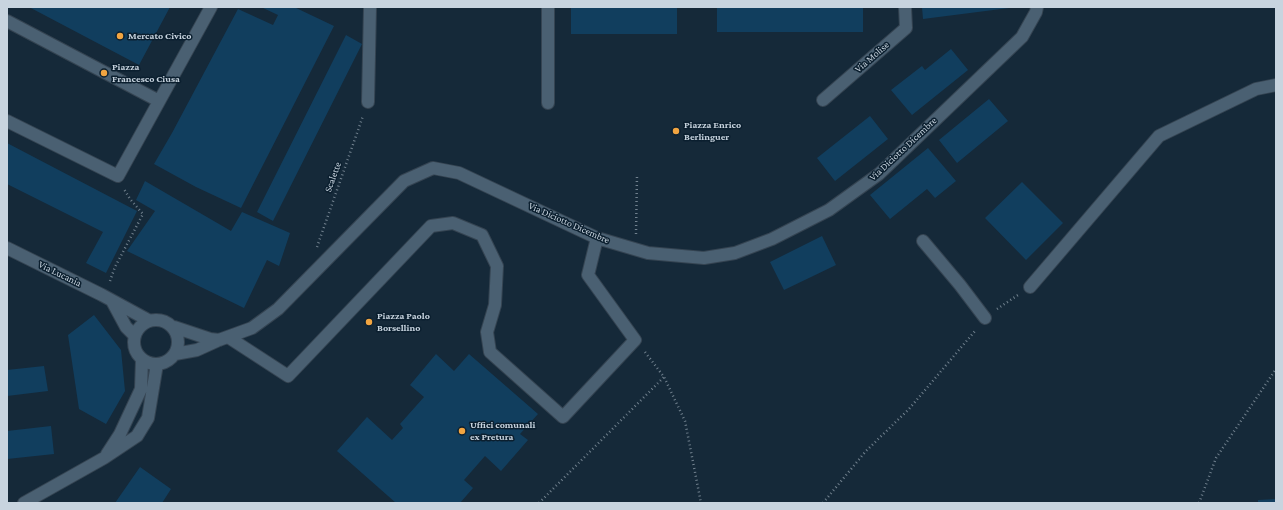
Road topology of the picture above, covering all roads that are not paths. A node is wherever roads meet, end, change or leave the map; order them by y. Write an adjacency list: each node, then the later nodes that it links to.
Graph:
1 (211, 7): 8 (street)
2 (370, 7): 10 (street)
3 (548, 7): 11 (street)
4 (905, 7): 9 (street, Via Molise)
5 (1037, 7): 13 (street, Via Diciotto Dicembre)
6 (7, 22): 8 (street)
7 (1276, 85): 16 (street)
8 (159, 100): 12 (street)
9 (823, 100)
10 (368, 102)
11 (548, 104)
12 (7, 121)
13 (597, 238): 22 (street, Via Diciotto Dicembre); 22 (street)
14 (923, 241): 18 (street)
15 (7, 248): 17 (street, Via Lucania)
16 (1030, 287)
17 (107, 298): 19 (street, Via Lucania); 21 (street)
18 (985, 318)
19 (148, 320): 20 (street); 21 (street)
20 (174, 327): 22 (street); 23 (street)
21 (135, 336): 24 (street)
22 (224, 339): 23 (street, Via Diciotto Dicembre)
23 (175, 354): 25 (street)
24 (142, 359): 25 (street); 26 (street)
25 (158, 364): 26 (street)
26 (104, 458): 27 (street)
27 (24, 503)

